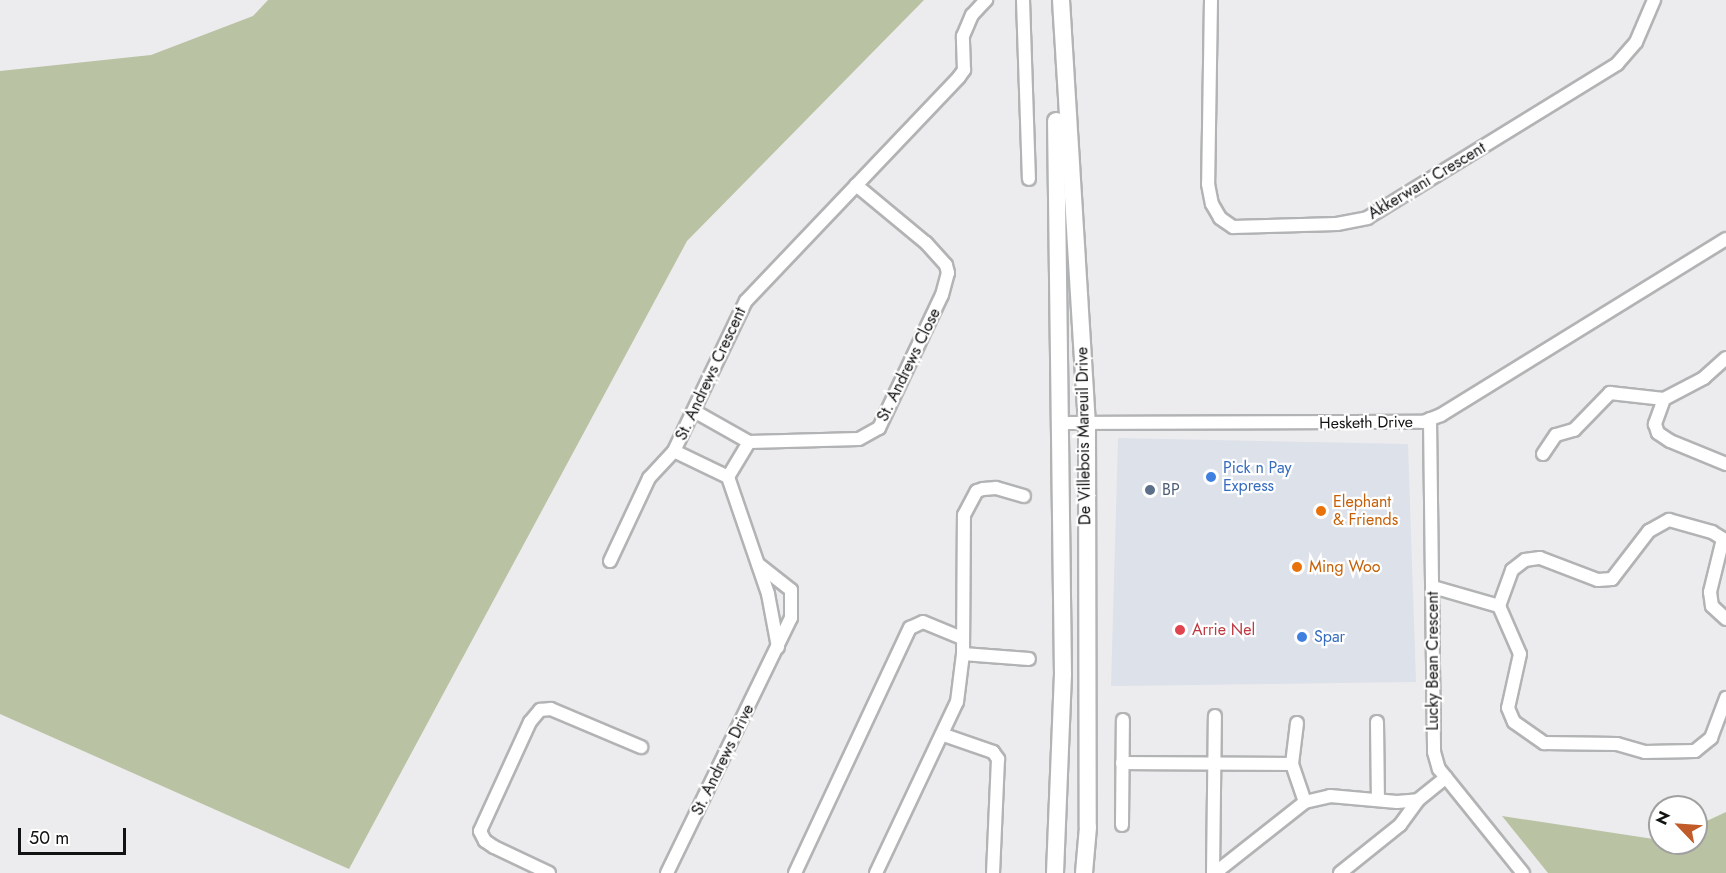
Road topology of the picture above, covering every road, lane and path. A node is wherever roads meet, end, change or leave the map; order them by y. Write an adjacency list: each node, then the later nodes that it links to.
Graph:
1 (986, 0): 8 (street, St. Andrews Crescent)
2 (1023, 0): 7 (street)
3 (1054, 0): 14 (main road, De Villebois Mareuil Drive)
4 (1061, 0): 15 (main road, De Villebois Mareuil Drive)
5 (1211, 0): 6 (street, Akkerwani Crescent)
6 (1654, 0)
7 (1029, 179)
8 (856, 185): 12 (street, St. Andrews Crescent); 16 (street, St. Andrews Close)
9 (1726, 239): 13 (street, Hesketh Drive)
10 (1726, 358): 11 (street)
11 (1664, 399): 18 (street); 19 (street)
12 (694, 411): 16 (street); 17 (street, St. Andrews Crescent)
13 (1430, 419): 15 (street, Hesketh Drive); 24 (street, Lucky Bean Crescent)
14 (1062, 423): 15 (street, Hesketh Drive); 51 (main road, De Villebois Mareuil Drive)
15 (1087, 426): 52 (main road, De Villebois Mareuil Drive)
16 (749, 442): 20 (street)
17 (674, 451): 20 (street); 22 (street, St. Andrews Crescent)
18 (1543, 454)
19 (1726, 464)
20 (728, 477): 23 (street)
21 (1024, 496): 27 (street)
22 (610, 561)
23 (758, 564): 28 (street); 28 (street, St. Andrews Drive)
24 (1433, 587): 25 (street); 41 (street, Lucky Bean Crescent)
25 (1499, 606): 26 (street); 31 (street)
26 (1726, 619)
27 (962, 638): 29 (street); 48 (street)
28 (778, 647): 47 (street, St. Andrews Drive)
29 (963, 654): 30 (street); 36 (street)
30 (1029, 659)
31 (1726, 701)
32 (1215, 716): 39 (street)
33 (1123, 720): 38 (street)
34 (1377, 722): 42 (street)
35 (1297, 723): 40 (street)
36 (944, 735): 49 (street); 50 (street)
37 (641, 747): 46 (street)
38 (1122, 763): 39 (street); 45 (street)
39 (1214, 764): 40 (street); 53 (street)
40 (1292, 764): 44 (street)
41 (1446, 777): 43 (street); 55 (street, Lucky Bean Crescent)
42 (1378, 799): 43 (street); 44 (street)
43 (1418, 800): 54 (street)
44 (1305, 802): 53 (street)
45 (1122, 825)
46 (549, 873)
47 (668, 873)
48 (795, 873)
49 (876, 873)
50 (993, 873)
51 (1055, 873)
52 (1084, 873)
53 (1214, 873)
54 (1340, 873)
55 (1523, 873)

